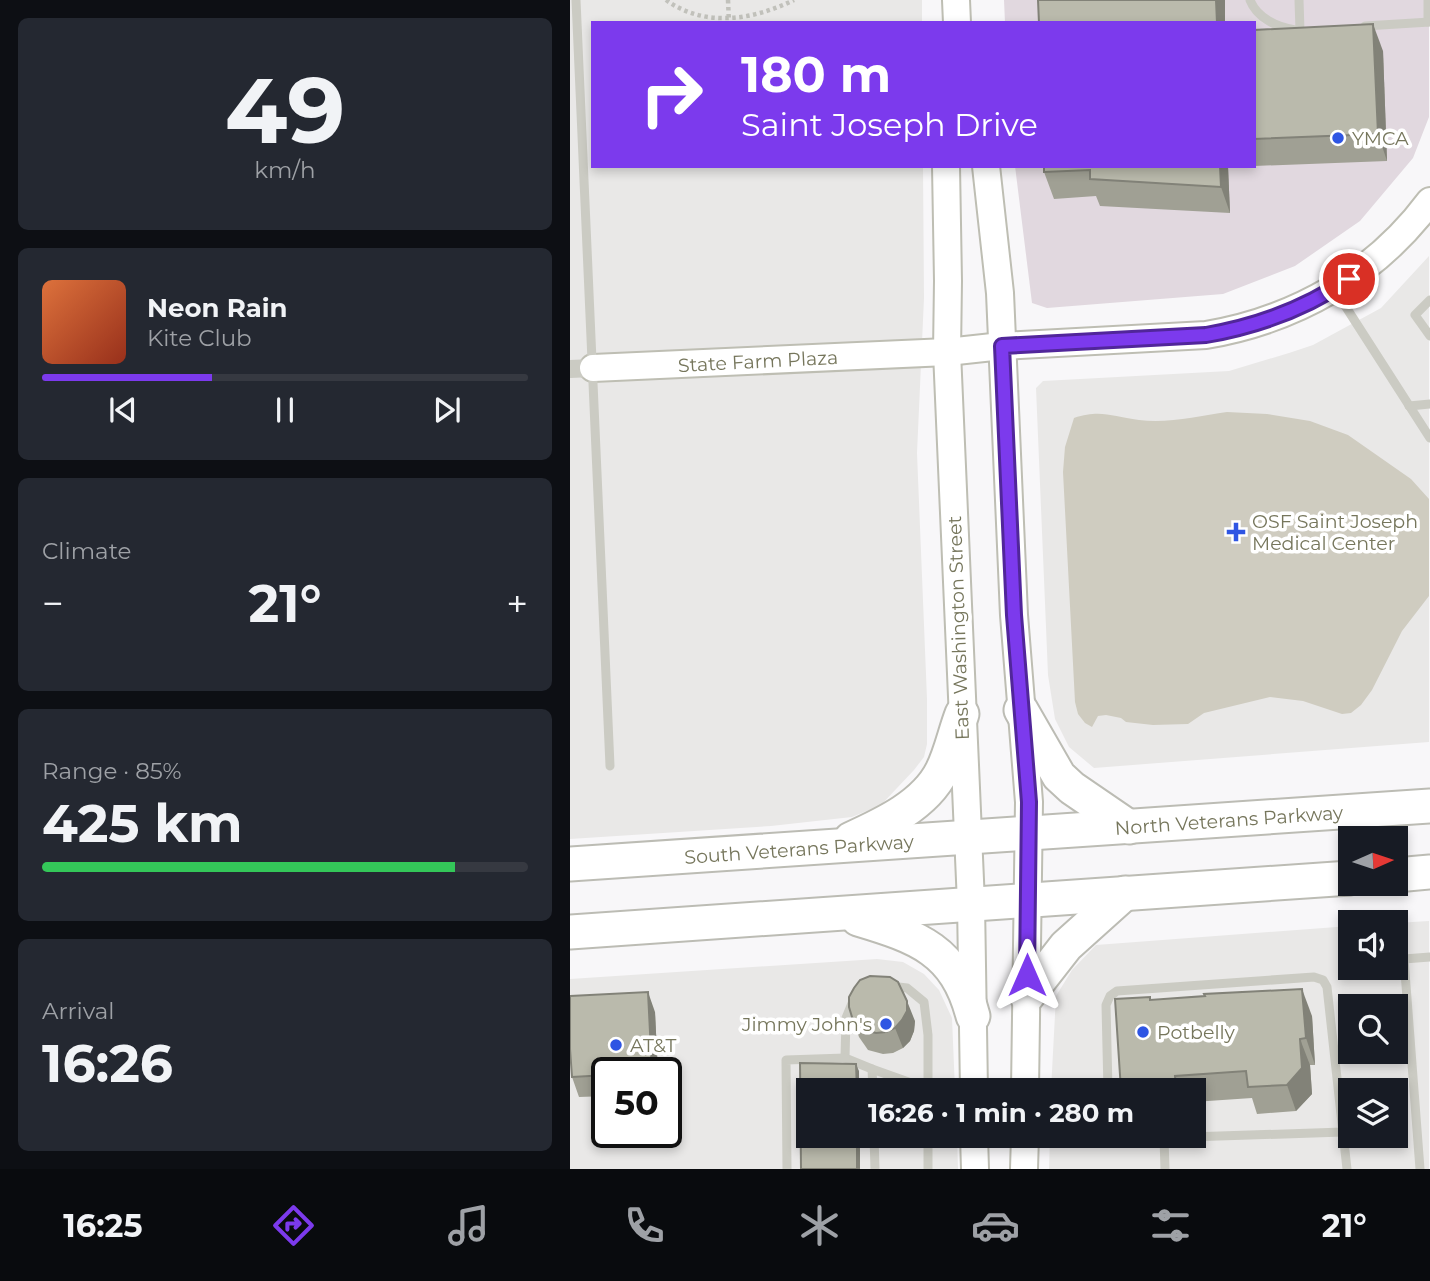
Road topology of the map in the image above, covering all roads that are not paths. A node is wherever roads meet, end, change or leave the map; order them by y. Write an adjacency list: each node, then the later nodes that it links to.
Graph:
1 (576, 0): 19 (lane)
2 (956, 0): 6 (main road)
3 (1250, 0): 10 (lane)
4 (1299, 0): 10 (lane)
5 (1428, 0): 7 (lane)
6 (957, 21)
7 (1429, 22): 8 (lane)
8 (1352, 27)
9 (1313, 30): 10 (lane)
10 (1300, 31)
11 (946, 168): 18 (main road, East Washington Street)
12 (986, 168): 17 (main road)
13 (1429, 201): 14 (main road, State Farm Plaza)
14 (1335, 289): 17 (main road, State Farm Plaza); 21 (lane)
15 (1429, 300): 16 (lane)
16 (1429, 336)
17 (1002, 346): 18 (main road, State Farm Plaza); 23 (main road)
18 (947, 352): 19 (main road, State Farm Plaza); 24 (main road, East Washington Street)
19 (581, 369): 25 (lane)
20 (1429, 404): 21 (lane)
21 (1409, 406): 22 (lane)
22 (1429, 438)
23 (1021, 710): 27 (highway); 28 (main road)
24 (962, 714): 29 (main road, East Washington Street); 30 (highway)
25 (610, 766)
26 (1429, 806): 27 (highway, North Veterans Parkway)
27 (1129, 827): 28 (highway, North Veterans Parkway)
28 (1029, 834): 29 (highway, South Veterans Parkway); 36 (main road)
29 (968, 838): 30 (highway, South Veterans Parkway); 37 (main road, East Washington Street)
30 (838, 845): 31 (highway, South Veterans Parkway)
31 (570, 864)
32 (1429, 872): 33 (highway)
33 (1408, 873)
34 (1338, 879): 35 (highway)
35 (1125, 893): 36 (highway); 43 (highway)
36 (1028, 899): 37 (highway); 43 (main road)
37 (971, 903): 38 (highway); 44 (main road, East Washington Street)
38 (842, 914): 39 (highway); 44 (highway)
39 (570, 932)
40 (1429, 957): 63 (lane)
41 (880, 985): 49 (lane)
42 (856, 995): 45 (lane)
43 (1027, 996): 51 (main road)
44 (973, 1016): 50 (main road, East Washington Street)
45 (845, 1058): 46 (lane); 64 (lane)
46 (872, 1069): 47 (lane); 48 (lane)
47 (872, 1078)
48 (897, 1078)
49 (928, 1078)
50 (974, 1078)
51 (1025, 1078)
52 (1108, 1078): 53 (lane)
53 (1338, 1087)
54 (1338, 1132): 55 (lane)
55 (1206, 1137)
56 (874, 1148): 65 (lane)
57 (928, 1148): 66 (lane)
58 (974, 1148): 67 (main road)
59 (1025, 1148): 68 (main road)
60 (1164, 1148): 69 (lane)
61 (1345, 1148): 70 (lane)
62 (1429, 1154): 63 (lane)
63 (1417, 1156): 71 (lane)
64 (787, 1169)
65 (874, 1169)
66 (928, 1169)
67 (975, 1169)
68 (1024, 1169)
69 (1165, 1169)
70 (1347, 1169)
71 (1420, 1169)

